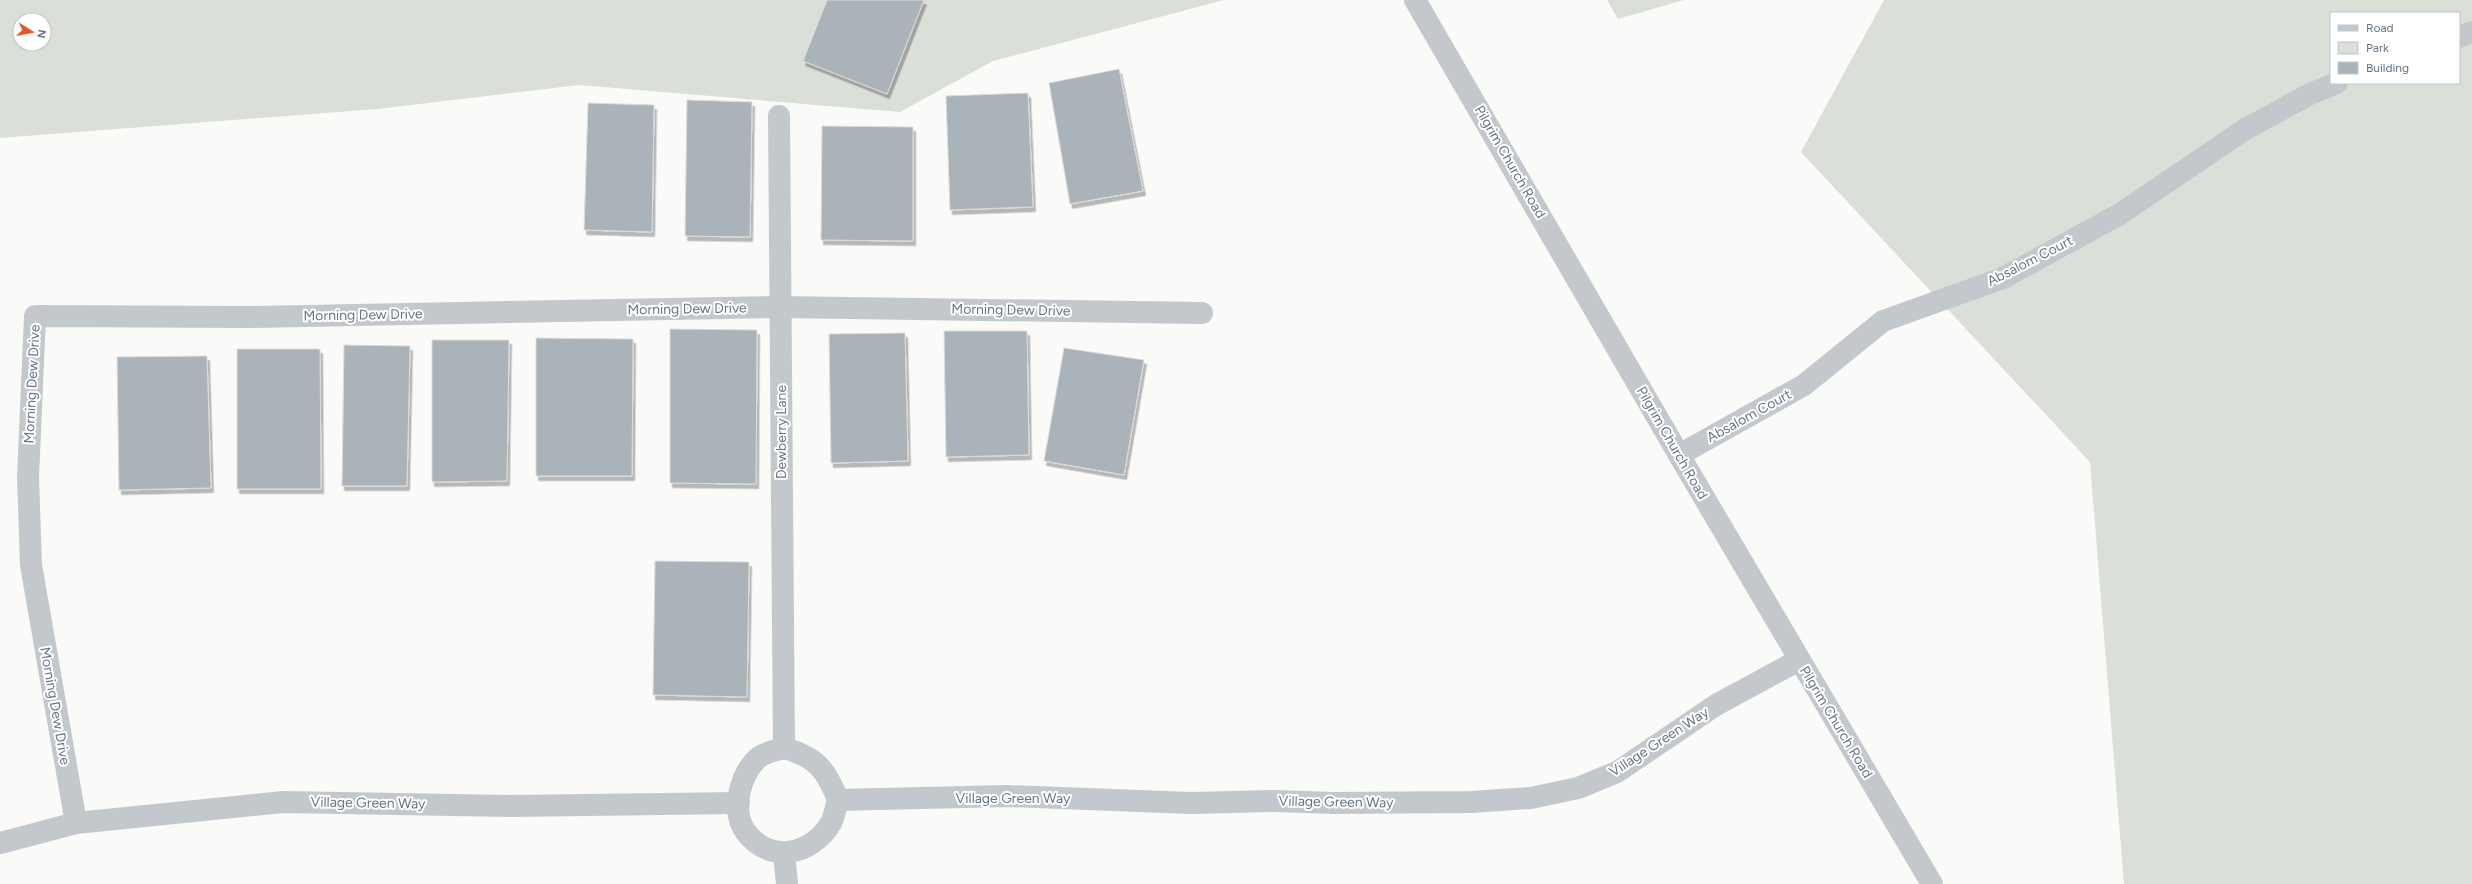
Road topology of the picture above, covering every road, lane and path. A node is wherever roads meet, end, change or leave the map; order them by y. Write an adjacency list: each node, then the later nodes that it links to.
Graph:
1 (1415, 0): 8 (street, Pilgrim Church Road)
2 (2472, 32): 3 (street)
3 (2460, 37)
4 (2335, 84): 8 (street, Absalom Court)
5 (779, 116): 6 (street, Dewberry Lane)
6 (780, 307): 7 (street, Morning Dew Drive); 10 (street, Dewberry Lane); 13 (street, Morning Dew Drive)
7 (1202, 313)
8 (1679, 455): 9 (street, Pilgrim Church Road)
9 (1799, 660): 11 (street, Village Green Way); 17 (street, Pilgrim Church Road)
10 (784, 748): 11 (street); 12 (street)
11 (838, 800): 15 (street)
12 (739, 803): 13 (street, Village Green Way); 15 (street)
13 (76, 823): 14 (street, Village Green Way)
14 (0, 843)
15 (784, 854): 16 (street)
16 (787, 884)
17 (1932, 884)

